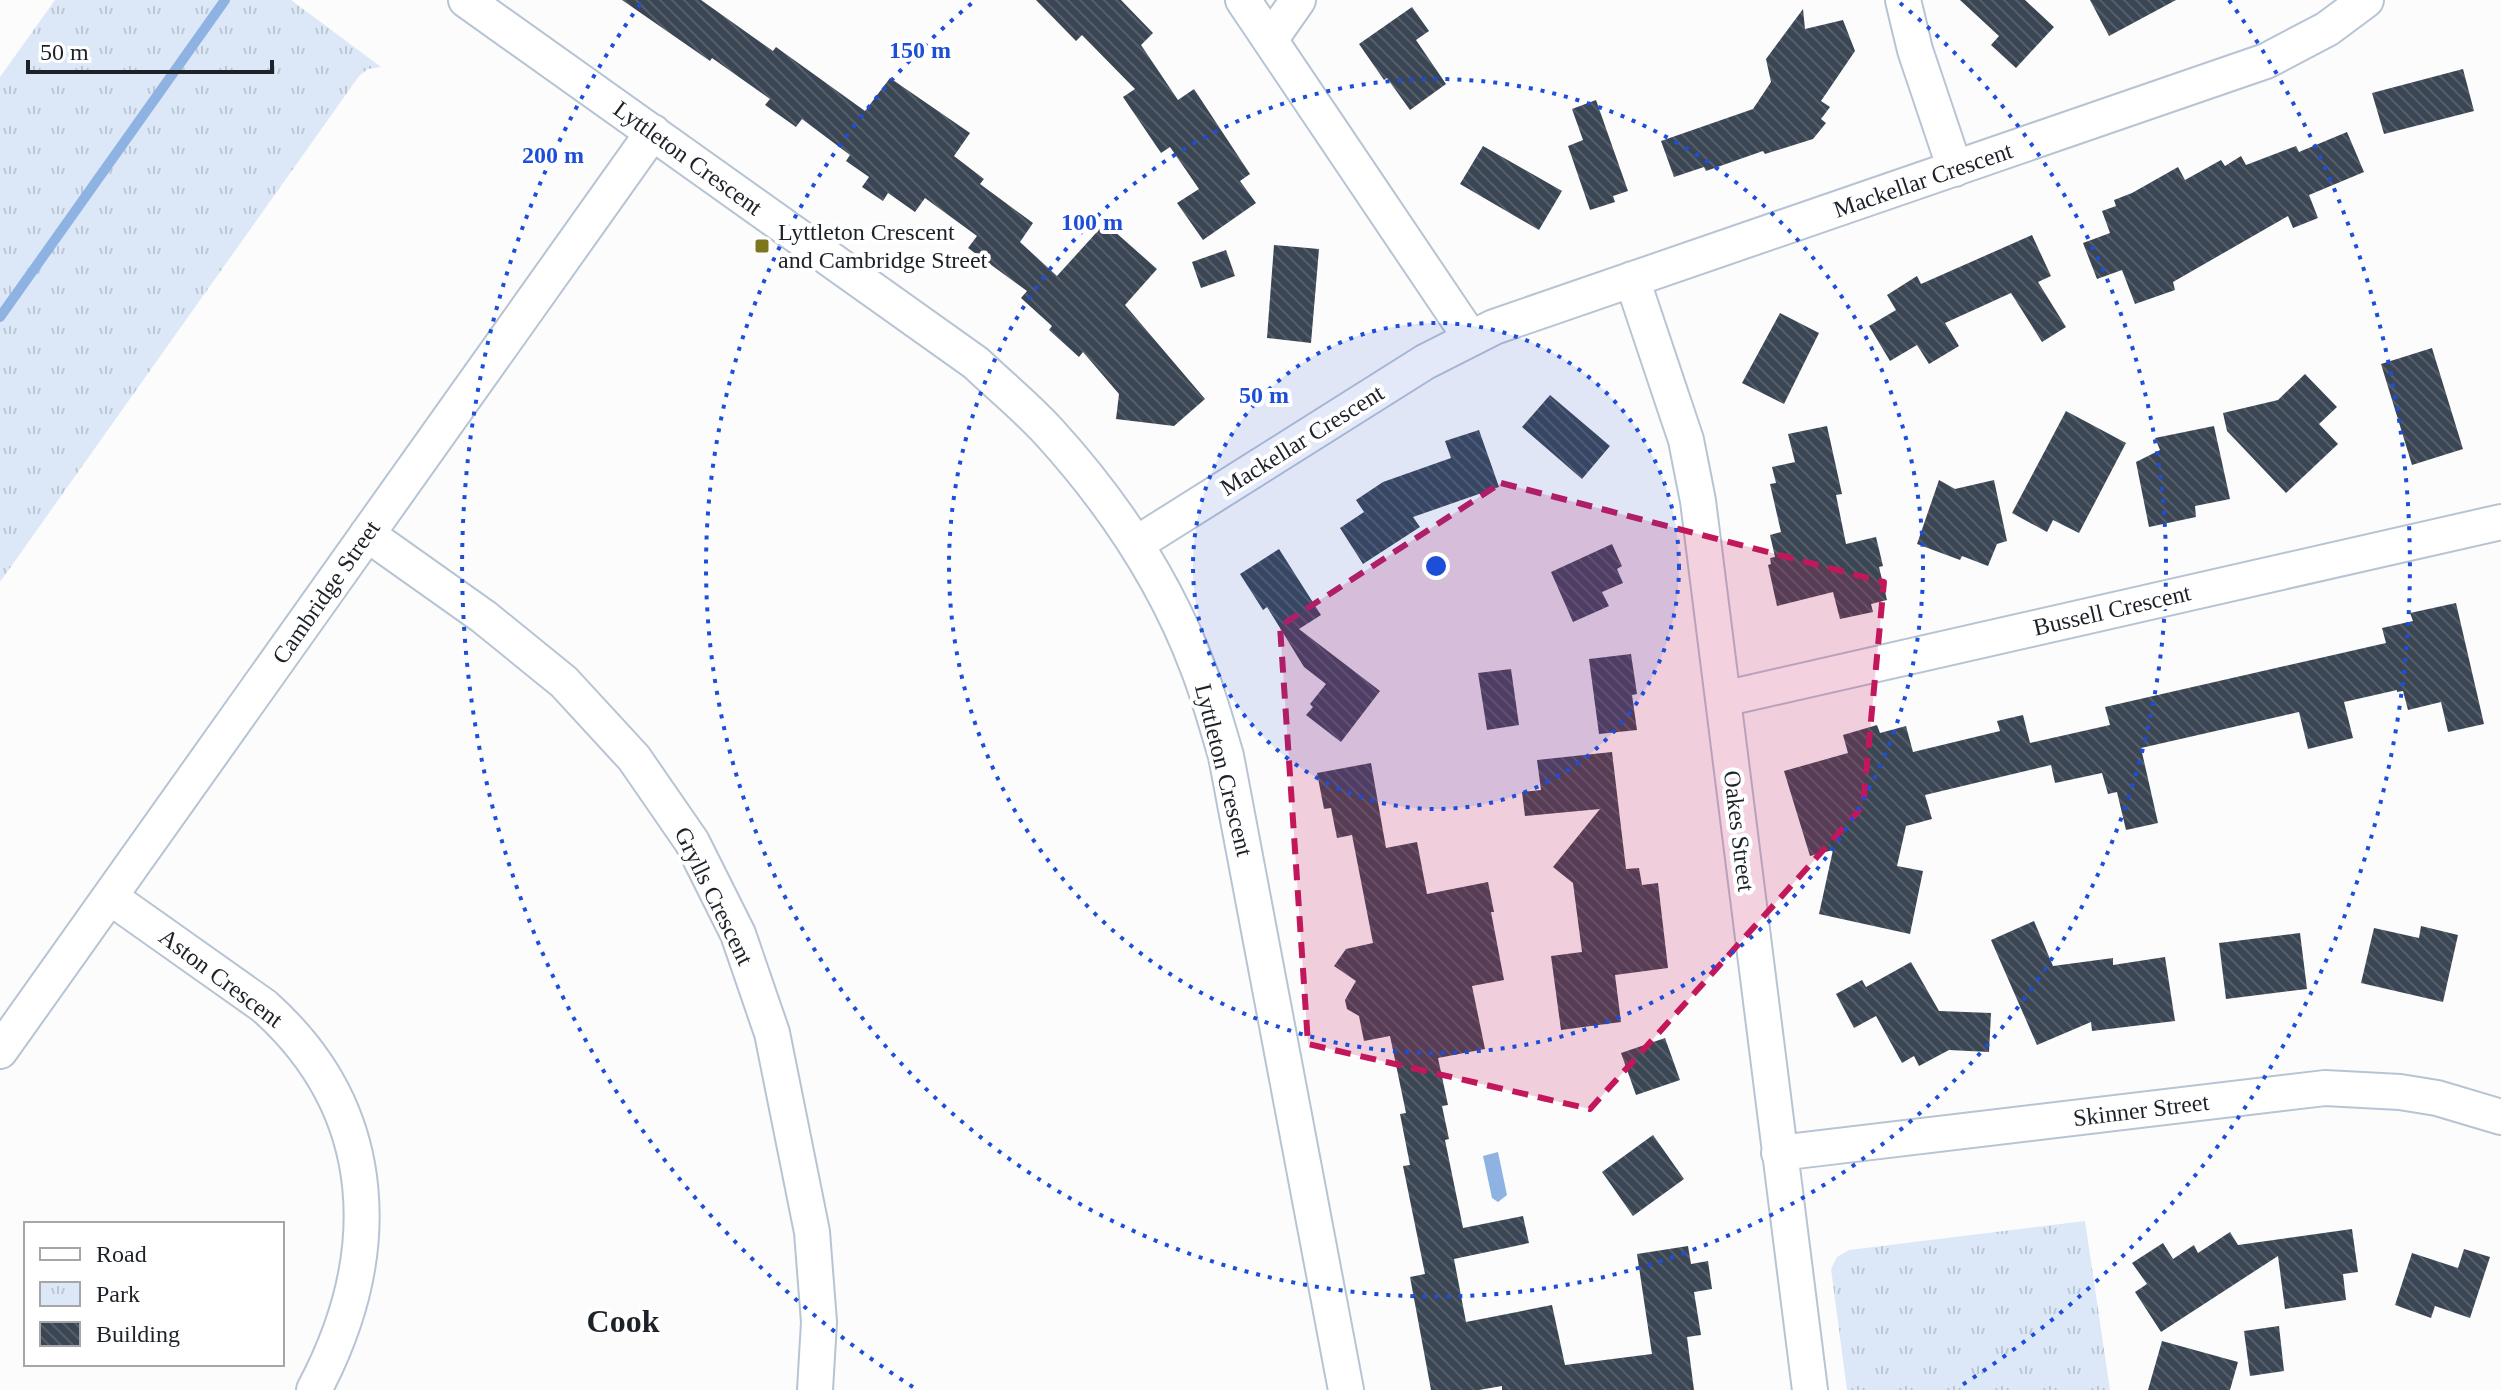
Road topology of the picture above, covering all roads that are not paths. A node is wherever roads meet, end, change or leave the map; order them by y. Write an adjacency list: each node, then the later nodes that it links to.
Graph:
1 (466, 0): 7 (street, Lyttleton Crescent)
2 (1243, 0): 6 (street)
3 (1298, 0): 6 (street)
4 (1903, 0): 8 (street)
5 (2366, 0): 8 (street, Mackellar Crescent)
6 (1270, 40): 10 (street)
7 (653, 132): 12 (street, Cambridge Street); 13 (street, Lyttleton Crescent)
8 (1955, 169): 9 (street, Mackellar Crescent)
9 (1632, 279): 10 (street, Mackellar Crescent); 14 (street, Oakes Street)
10 (1470, 337): 13 (street, Mackellar Crescent)
11 (2501, 522): 14 (street, Bussell Crescent)
12 (367, 534): 15 (street, Cambridge Street); 20 (street, Grylls Crescent)
13 (1136, 544): 21 (street, Lyttleton Crescent)
14 (1723, 699): 18 (street, Oakes Street)
15 (110, 897): 16 (street, Cambridge Street); 19 (street, Aston Crescent)
16 (0, 1051)
17 (2501, 1117): 18 (street, Skinner Street)
18 (1779, 1153): 22 (street, Oakes Street)
19 (314, 1390)
20 (815, 1390)
21 (1346, 1390)
22 (1810, 1390)

